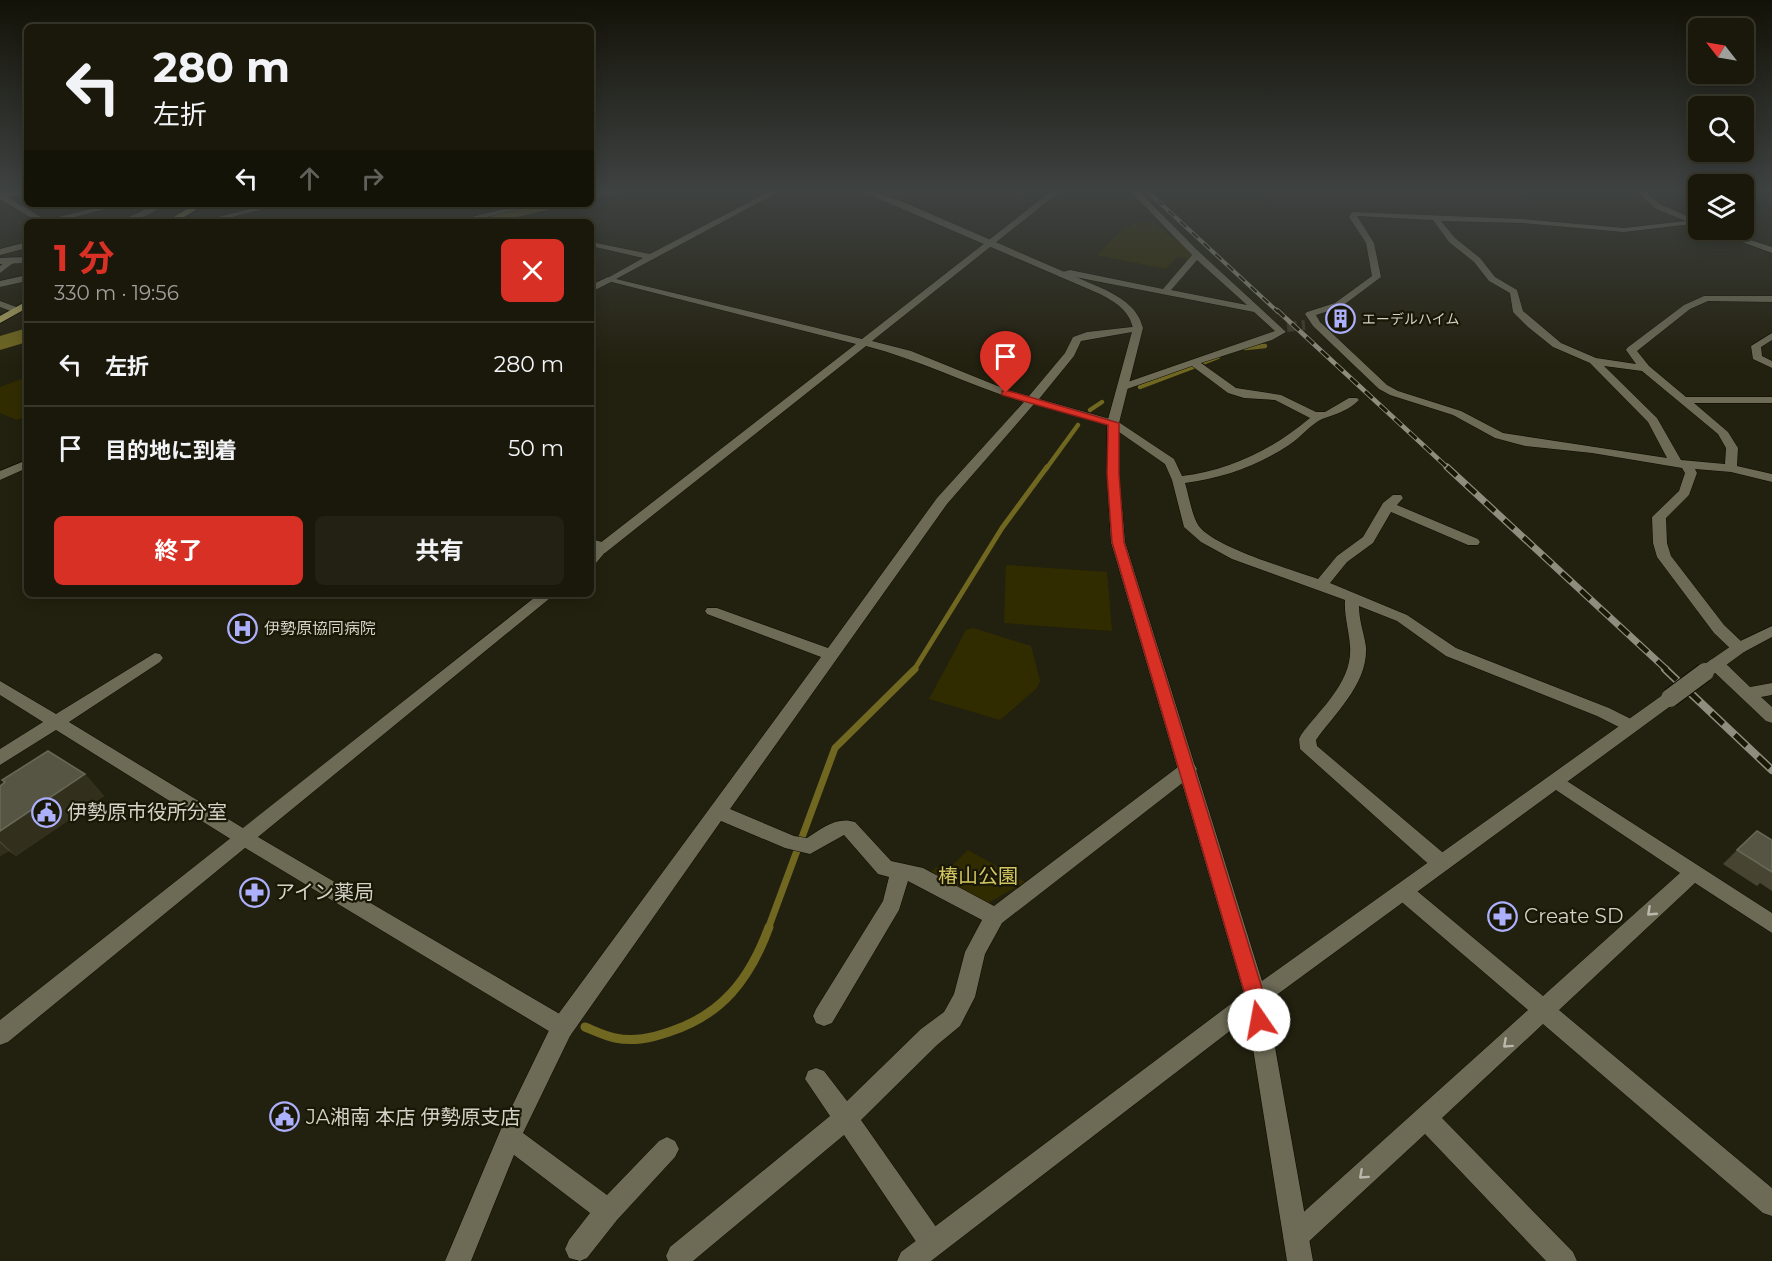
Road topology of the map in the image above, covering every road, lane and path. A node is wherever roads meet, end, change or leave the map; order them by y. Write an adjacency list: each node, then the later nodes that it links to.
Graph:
1 (16, 248): 9 (street)
2 (608, 248): 11 (street)
3 (667, 248): 11 (street)
4 (982, 248): 30 (street)
5 (1002, 248): 16 (street)
6 (1190, 248): 10 (street)
7 (1371, 248): 42 (street)
8 (1462, 248): 32 (street)
9 (0, 252)
10 (1197, 255): 21 (street); 26 (street)
11 (650, 257): 18 (street)
12 (24, 260): 14 (street)
13 (0, 261): 14 (street)
14 (12, 261): 15 (street)
15 (0, 270)
16 (1062, 275): 21 (street); 28 (street)
17 (24, 279): 19 (street)
18 (608, 280): 20 (street); 30 (street)
19 (0, 284)
20 (594, 287)
21 (1165, 292): 26 (street)
22 (1772, 299): 34 (street)
23 (0, 304): 25 (street)
24 (24, 306): 25 (highway)
25 (16, 310): 27 (highway)
26 (1258, 310): 31 (street)
27 (0, 320)
28 (1138, 328): 35 (street); 39 (street)
29 (1772, 336): 33 (street)
30 (864, 341): 39 (street); 49 (street)
31 (1193, 362): 35 (street); 40 (street)
32 (1594, 362): 34 (street); 42 (street)
33 (1772, 365)
34 (1645, 368): 37 (street)
35 (1123, 387): 41 (street)
36 (1353, 400): 40 (street)
37 (1685, 400): 38 (street); 44 (street)
38 (1772, 400)
39 (1031, 401): 41 (street); 56 (street)
40 (1320, 416): 47 (street)
41 (1113, 423): 47 (street); 66 (street)
42 (1681, 464): 44 (street); 55 (street)
43 (24, 465): 45 (street)
44 (1731, 468): 46 (street)
45 (0, 476)
46 (1772, 478)
47 (1178, 480): 50 (street)
48 (1473, 542): 50 (street)
49 (594, 551)
50 (1321, 585): 52 (street)
51 (544, 597): 69 (street)
52 (1352, 597): 64 (street); 70 (street)
53 (712, 611): 56 (street)
54 (1772, 631): 55 (street)
55 (1739, 648): 58 (street)
56 (831, 655): 68 (street)
57 (155, 658): 63 (street)
58 (1711, 668): 61 (street); 64 (street, bridge)
59 (0, 687): 63 (street)
60 (1772, 688): 61 (street)
61 (1749, 693): 62 (street)
62 (1772, 717)
63 (57, 722): 65 (street); 69 (street)
64 (1631, 726): 67 (street)
65 (0, 758)
66 (1188, 769): 74 (street); 76 (street)
67 (1556, 781): 70 (street); 72 (street)
68 (718, 812): 71 (street); 79 (street)
69 (244, 838): 79 (street); 80 (street)
70 (1441, 863): 73 (street)
71 (900, 872): 74 (street); 78 (street)
72 (1694, 872): 75 (street); 77 (street, one-way to 77)
73 (1404, 892): 76 (street); 77 (street)
74 (995, 917): 82 (street)
75 (1772, 924)
76 (1256, 998): 88 (street); 89 (street)
77 (1544, 1010): 83 (street, one-way to 83); 86 (street)
78 (824, 1016)
79 (562, 1028): 84 (street)
80 (0, 1034)
81 (816, 1079): 82 (street)
82 (846, 1118): 89 (street); 91 (street)
83 (1426, 1118): 88 (street, one-way to 88); 95 (street)
84 (510, 1137): 87 (street); 92 (street)
85 (667, 1149): 87 (street)
86 (1772, 1204)
87 (608, 1211): 90 (street)
88 (1296, 1236): 94 (street)
89 (932, 1244): 93 (street)
90 (578, 1249)
91 (679, 1256)
92 (458, 1261)
93 (910, 1261)
94 (1300, 1261)
95 (1564, 1261)

